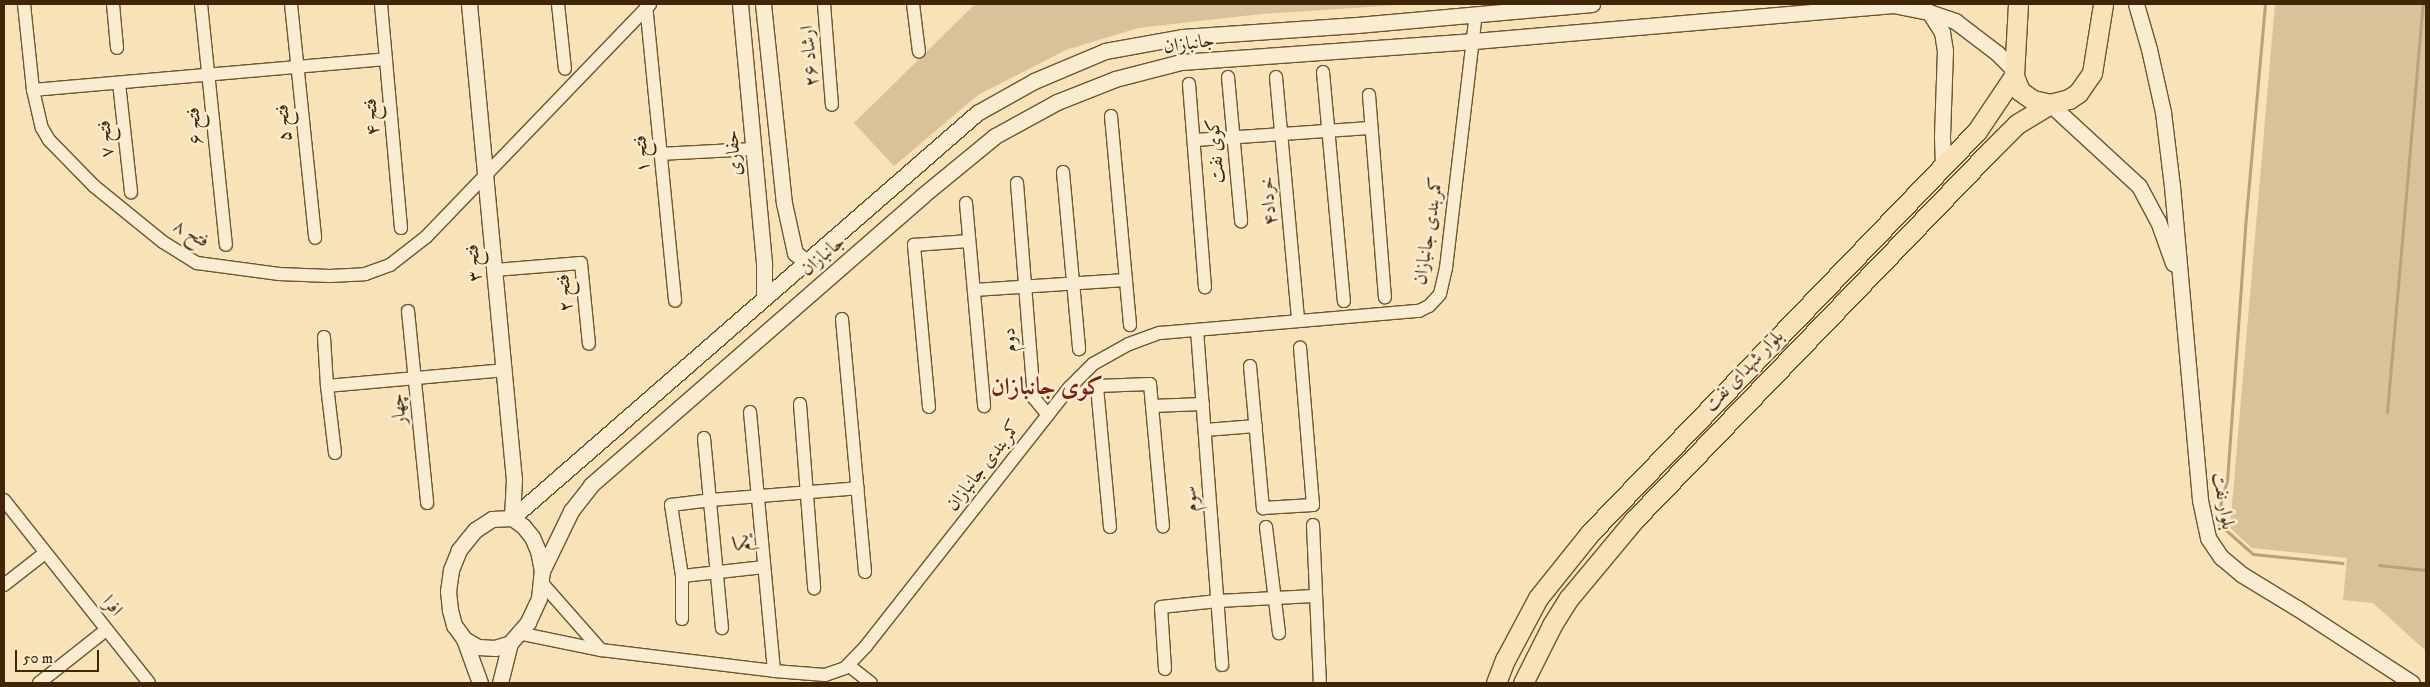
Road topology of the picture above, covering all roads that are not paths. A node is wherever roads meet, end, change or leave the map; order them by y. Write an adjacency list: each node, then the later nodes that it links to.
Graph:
1 (24, 4): 32 (street, فتح ۸)
2 (113, 4): 20 (street)
3 (201, 4): 27 (street, فتح ۶)
4 (291, 4): 23 (street, فتح ۵)
5 (381, 4): 22 (street, فتح ۴)
6 (469, 4): 47 (street, فتح ۳)
7 (558, 4): 24 (street)
8 (740, 4): 42 (street, حفاری)
9 (763, 4): 57 (street)
10 (824, 4): 35 (street, ارشاد ۲۶)
11 (913, 4): 21 (street)
12 (1592, 4): 18 (street, جانبازان)
13 (2018, 4): 26 (main road)
14 (2104, 4): 34 (main road, بلوار شهدای نفت)
15 (2136, 4): 60 (street)
16 (647, 5): 43 (street, فتح ۱); 47 (street, فتح ۸)
17 (1929, 12): 19 (street, جانبازان); 26 (street, جانبازان); 44 (street)
18 (1476, 14): 19 (street, کمربندی جانبازان); 46 (street, جانبازان)
19 (1474, 41): 50 (street, جانبازان); 71 (street, کمربندی جانبازان)
20 (117, 48)
21 (919, 52)
22 (386, 59): 23 (street); 53 (street, فتح ۴)
23 (297, 67): 27 (street); 54 (street, فتح ۵)
24 (565, 70)
25 (1323, 72): 38 (street)
26 (2014, 73): 34 (main road); 44 (main road, بلوار شهدای نفت)
27 (208, 75): 30 (street); 56 (street, فتح ۶)
28 (1228, 77): 40 (street, کوی نفت)
29 (1276, 77): 39 (street, خرداد۴)
30 (119, 83): 32 (street); 49 (street, فتح ۷)
31 (1190, 84): 41 (street)
32 (33, 90): 47 (street, فتح ۸)
33 (1369, 95): 37 (street)
34 (2050, 104): 60 (street); 133 (main road, بلوار شهدای نفت)
35 (832, 105)
36 (1110, 116): 59 (street)
37 (1371, 128): 38 (street); 65 (street)
38 (1328, 131): 39 (street); 68 (street)
39 (1281, 134): 40 (street); 71 (street, خرداد۴)
40 (1233, 138): 41 (street); 52 (street, کوی نفت)
41 (1194, 140): 63 (street)
42 (753, 149): 43 (street); 66 (street, حفاری)
43 (660, 154): 67 (street, فتح ۱)
44 (1943, 167): 132 (main road, بلوار شهدای نفت)
45 (1063, 172): 61 (street)
46 (904, 176): 50 (street); 57 (street, جانبازان)
47 (485, 177): 58 (street, فتح ۳)
48 (1017, 183): 62 (street, دوم)
49 (131, 192)
50 (922, 196): 108 (street, جانبازان)
51 (966, 203): 55 (street)
52 (1241, 221)
53 (401, 228)
54 (315, 238)
55 (969, 241): 64 (street); 84 (street)
56 (226, 245)
57 (807, 262): 66 (street, جانبازان)
58 (494, 270): 75 (street, فتح ۲); 79 (street, فتح ۳)
59 (1126, 280): 61 (street); 72 (street)
60 (2180, 281): 134 (street, بلوار نفت)
61 (1073, 284): 62 (street); 77 (street)
62 (1024, 287): 64 (street); 88 (street, دوم)
63 (1205, 287)
64 (974, 290): 85 (street)
65 (1385, 297)
66 (764, 298): 99 (street, جانبازان)
67 (675, 301)
68 (1344, 301)
69 (408, 311): 80 (street, چهار)
70 (842, 319): 93 (street)
71 (1298, 321): 73 (street, کمربندی جانبازان)
72 (1130, 325)
73 (1197, 330): 83 (street, سوم); 88 (street, کمربندی جانبازان)
74 (324, 337): 81 (street)
75 (589, 344)
76 (1300, 348): 89 (street)
77 (1079, 349)
78 (1250, 366): 89 (street)
79 (505, 370): 80 (street); 99 (street, فتح ۳)
80 (415, 378): 81 (street); 98 (street, چهار)
81 (327, 386): 92 (street)
82 (800, 404): 94 (street)
83 (1203, 404): 86 (street); 90 (street, سوم)
84 (929, 406)
85 (984, 406)
86 (1152, 406): 100 (street); 102 (street)
87 (750, 412): 95 (street, یکم)
88 (1048, 415): 122 (street, کمربندی جانبازان)
89 (1256, 426): 90 (street)
90 (1205, 430): 114 (street, سوم)
91 (704, 438): 96 (street)
92 (335, 453)
93 (858, 488): 94 (street); 107 (street)
94 (806, 492): 95 (street); 111 (street)
95 (758, 496): 96 (street); 105 (street, یکم)
96 (710, 500): 106 (street); 109 (street)
97 (4, 502): 104 (street, افرا)
98 (427, 503)
99 (512, 518): 108 (street); 120 (street)
100 (1162, 526)
101 (1313, 526): 112 (street)
102 (1110, 527)
103 (1266, 527): 113 (street)
104 (45, 553): 110 (street); 117 (street, افرا)
105 (764, 568): 106 (street); 125 (street, یکم)
106 (717, 571): 109 (street); 116 (street)
107 (865, 572)
108 (541, 576): 119 (street); 121 (street)
109 (682, 576): 115 (street)
110 (4, 585)
111 (814, 588)
112 (1314, 596): 113 (street); 131 (street)
113 (1276, 598): 114 (street); 118 (street)
114 (1218, 601): 123 (street, سوم); 124 (street)
115 (682, 619)
116 (722, 628)
117 (106, 630): 127 (street); 128 (street, افرا)
118 (1279, 633)
119 (514, 638): 120 (street); 121 (street, کمربندی جانبازان); 129 (street)
120 (464, 639): 126 (street)
121 (602, 650): 125 (street, کمربندی جانبازان)
122 (848, 665): 125 (street, کمربندی جانبازان); 130 (street)
123 (1222, 665)
124 (1165, 669)
125 (774, 671)
126 (477, 682)
127 (40, 683)
128 (149, 683)
129 (500, 683)
130 (871, 683)
131 (1320, 683)
132 (1496, 683)
133 (1523, 683)
134 (2412, 683)

